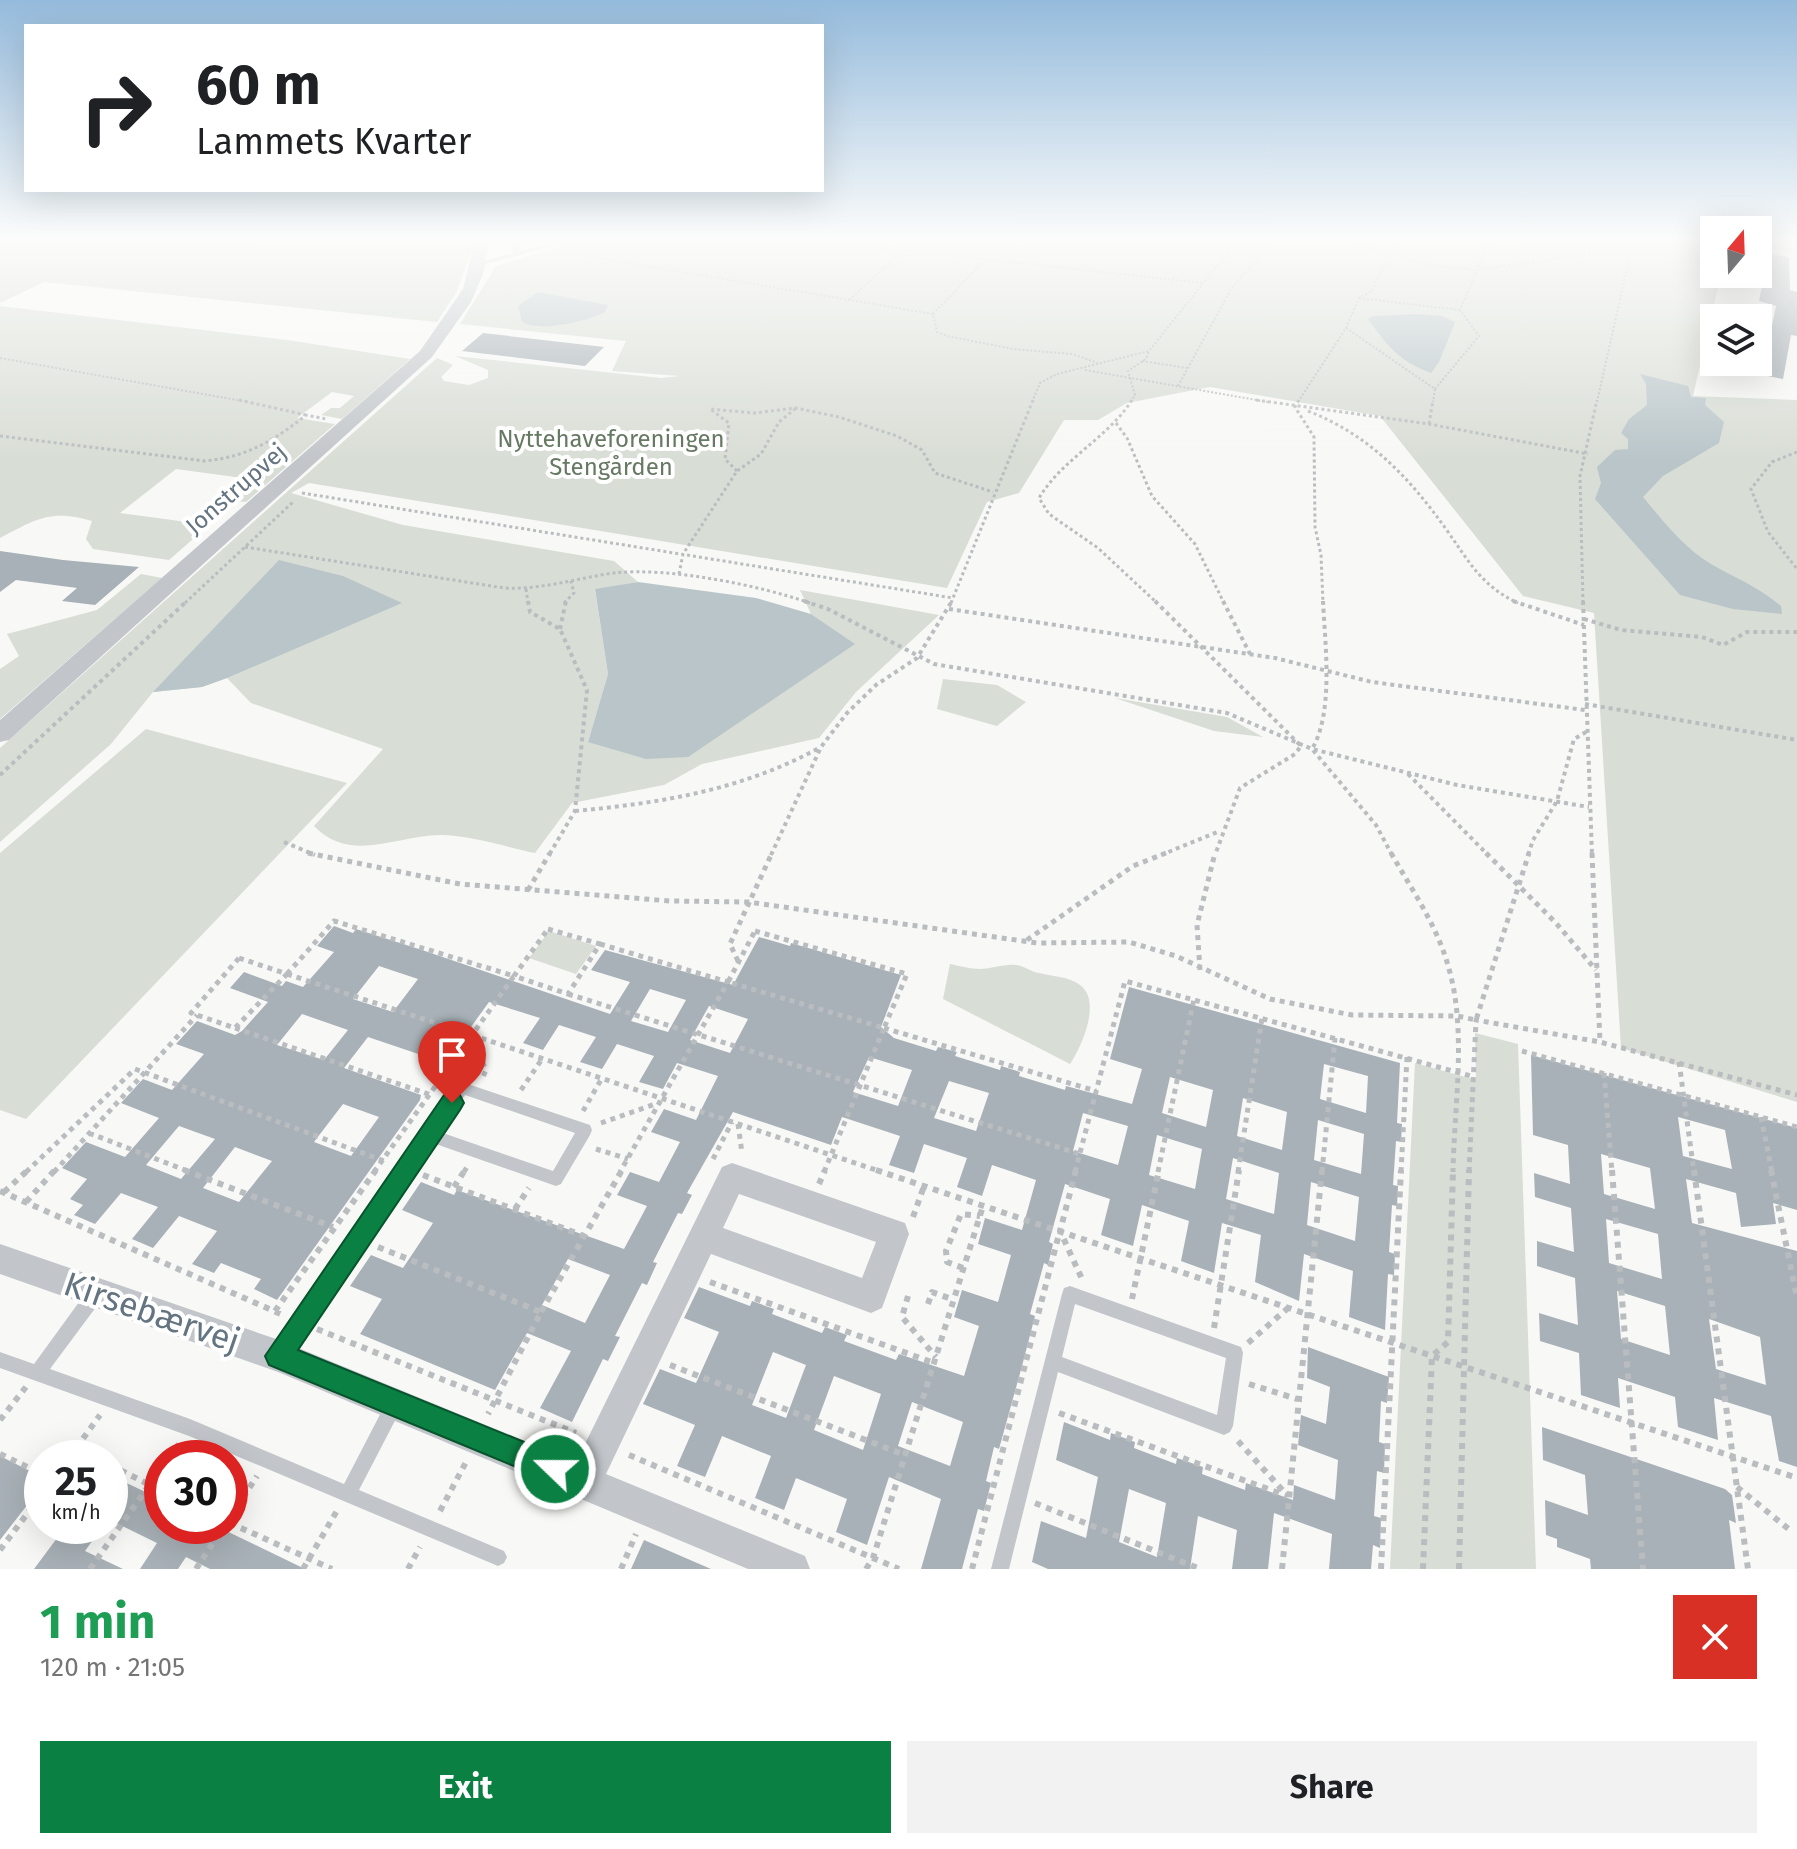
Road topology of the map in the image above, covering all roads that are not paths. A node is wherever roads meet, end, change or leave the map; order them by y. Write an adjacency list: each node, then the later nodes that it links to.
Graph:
1 (455, 315): 2 (street, Jonstrupvej)
2 (0, 734)
3 (430, 1135): 3 (lane); 7 (lane)
4 (704, 1236): 4 (street); 12 (street)
5 (0, 1259): 6 (street, Kirsebærvej)
6 (97, 1293): 7 (street, Kirsebærvej); 10 (lane)
7 (279, 1356): 11 (street, Kirsebærvej)
8 (0, 1360): 10 (lane)
9 (1053, 1362): 9 (lane); 16 (lane)
10 (37, 1373): 13 (lane)
11 (395, 1403): 12 (street, Kirsebærvej); 13 (lane)
12 (585, 1481): 15 (street, Kirsebærvej)
13 (348, 1494): 14 (lane)
14 (498, 1557)
15 (792, 1569)
16 (1000, 1569)

